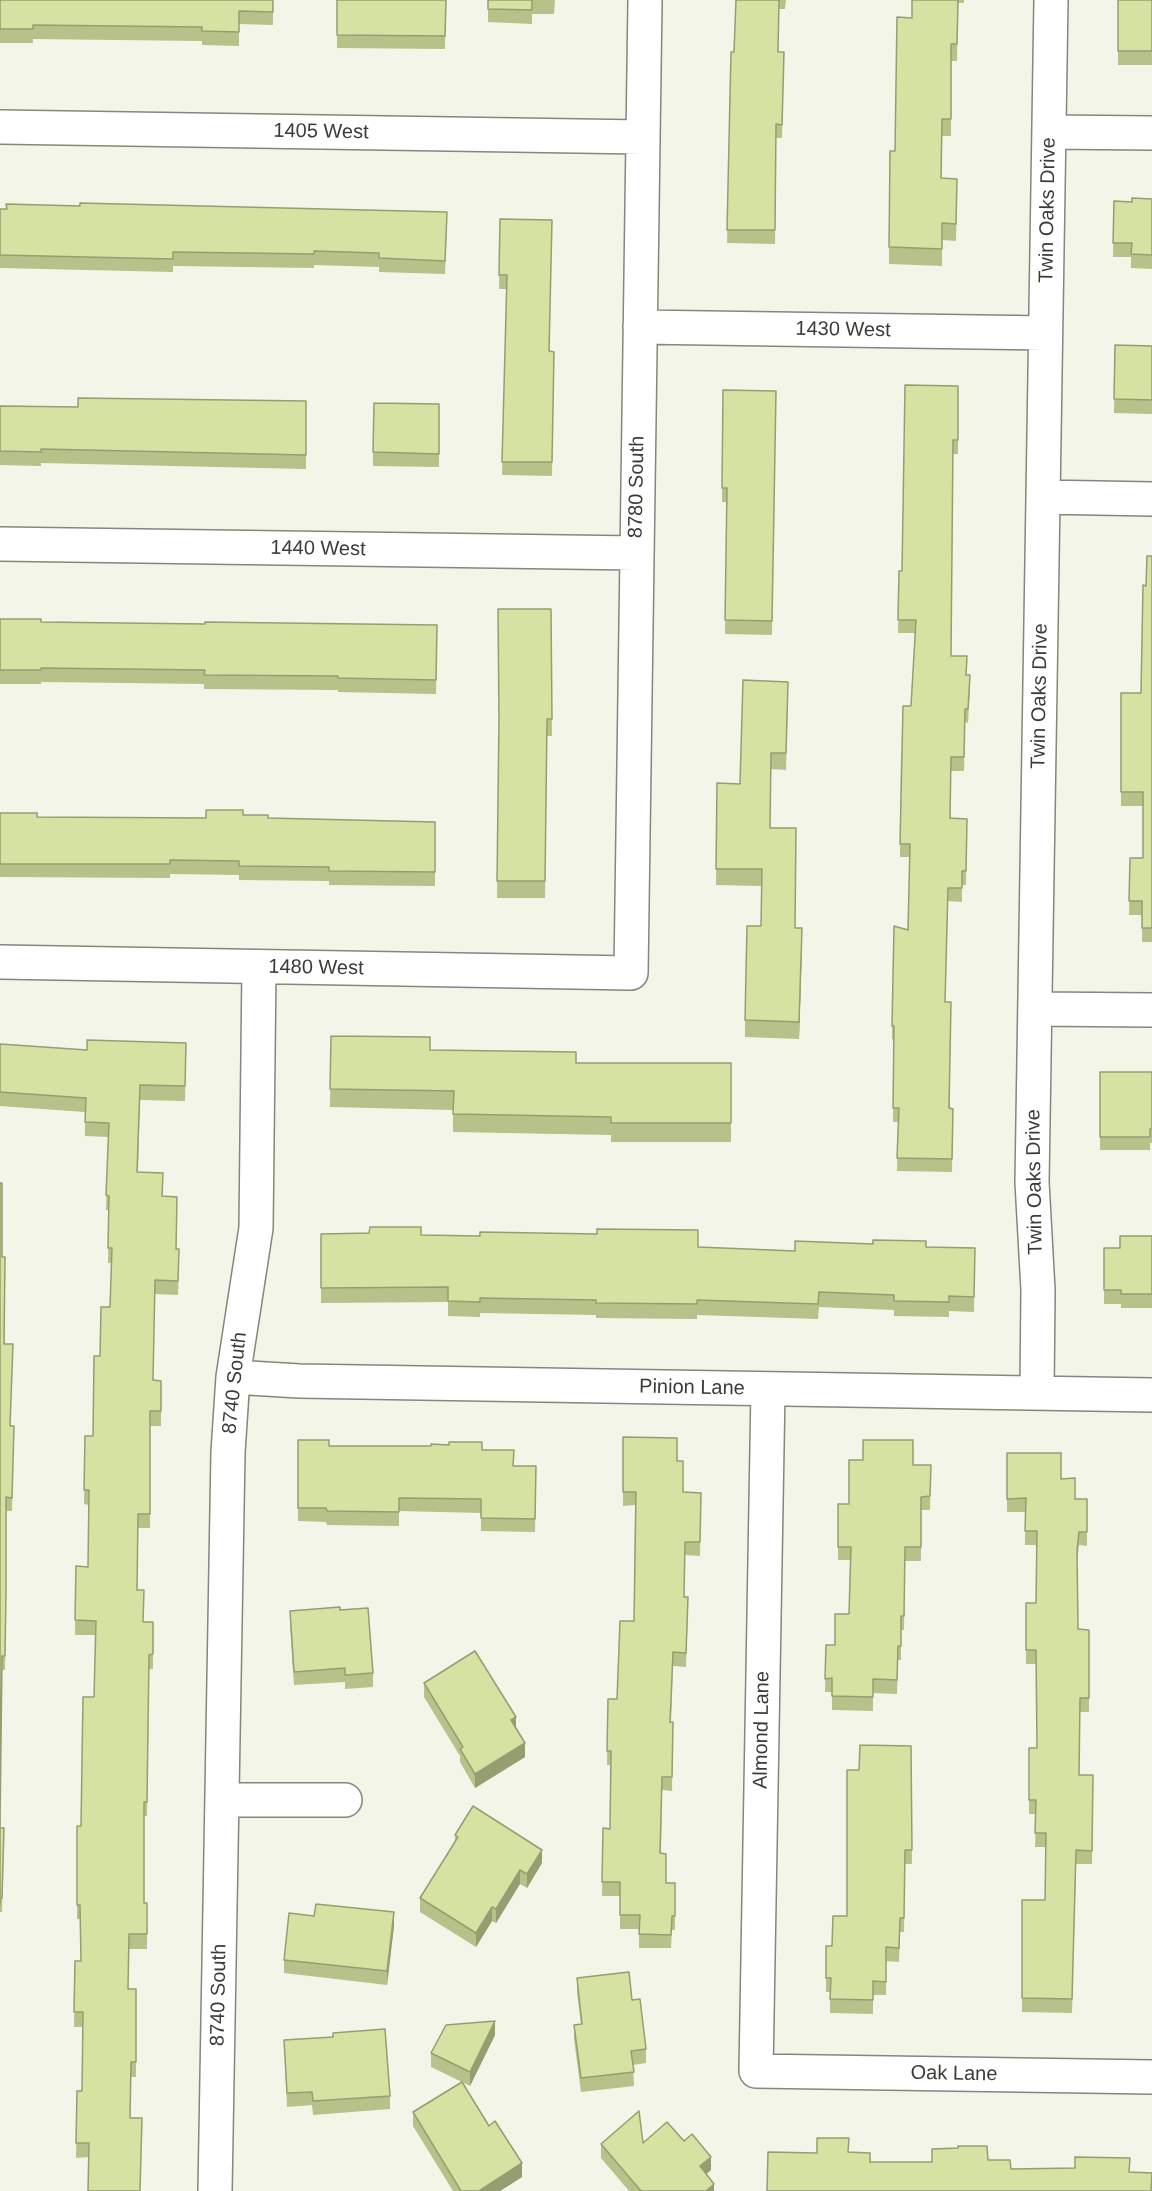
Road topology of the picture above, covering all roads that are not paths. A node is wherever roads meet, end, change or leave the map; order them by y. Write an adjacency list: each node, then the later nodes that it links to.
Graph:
1 (645, 0): 6 (street, 8780 South)
2 (1051, 0): 4 (street, Twin Oaks Drive)
3 (0, 128): 6 (street, 1405 West)
4 (1050, 132): 5 (street); 8 (street, Twin Oaks Drive)
5 (1152, 133)
6 (642, 137): 7 (street, 8780 South)
7 (640, 327): 8 (street, 1430 West); 12 (street, 8780 South)
8 (1045, 333): 9 (street, Twin Oaks Drive)
9 (1043, 497): 10 (street); 16 (street, Twin Oaks Drive)
10 (1152, 499)
11 (0, 544): 12 (street, 1440 West)
12 (636, 553): 15 (street, 8780 South)
13 (0, 962): 14 (street, 1480 West)
14 (259, 967): 15 (street, 1480 West); 18 (street, 8740 South)
15 (631, 973)
16 (1035, 1009): 17 (street); 20 (street, Twin Oaks Drive)
17 (1152, 1010)
18 (233, 1377): 19 (street, Pinion Lane); 22 (street, 8740 South)
19 (768, 1390): 20 (street, Pinion Lane); 24 (street, Almond Lane)
20 (1037, 1392): 21 (street, Pinion Lane)
21 (1152, 1395)
22 (222, 1800): 23 (street); 26 (street, 8740 South)
23 (345, 1800)
24 (756, 2071): 25 (street, Oak Lane)
25 (1152, 2077)
26 (215, 2191)

